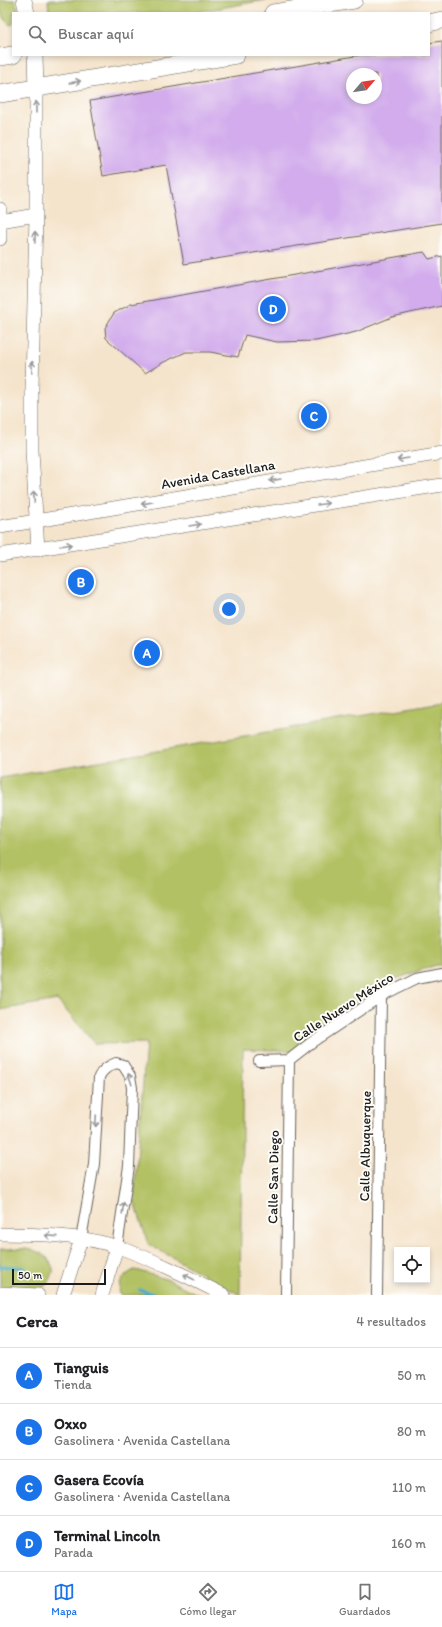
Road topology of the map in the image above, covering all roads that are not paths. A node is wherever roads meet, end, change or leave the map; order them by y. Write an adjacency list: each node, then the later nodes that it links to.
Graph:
1 (24, 0): 3 (main road)
2 (354, 0): 4 (main road)
3 (27, 12)
4 (279, 12)
5 (442, 20): 6 (main road)
6 (430, 23)
7 (12, 55): 11 (main road)
8 (35, 56): 13 (main road)
9 (178, 56): 12 (main road)
10 (230, 56): 12 (main road)
11 (0, 57)
12 (133, 72): 13 (main road, one-way to 12)
13 (36, 89): 14 (main road); 16 (street, one-way to 13)
14 (0, 94)
15 (0, 209): 17 (street)
16 (36, 215): 17 (street); 21 (street, one-way to 16)
17 (0, 221): 18 (street)
18 (0, 239)
19 (442, 453): 21 (street, Avenida Castellana, one-way to 21)
20 (442, 485): 23 (street, one-way to 20)
21 (36, 522): 22 (street, Avenida Castellana); 23 (street)
22 (0, 527)
23 (38, 550): 24 (street)
24 (0, 555)
25 (442, 972): 26 (street, Calle Nuevo México)
26 (381, 996): 27 (street, Calle Nuevo México); 38 (street, Calle Albuquerque)
27 (289, 1060): 28 (street, Calle Nuevo México); 37 (street, Calle San Diego)
28 (259, 1061)
29 (0, 1234): 30 (street, one-way to 29)
30 (81, 1239): 31 (street); 31 (street, one-way to 30); 34 (street)
31 (117, 1247): 35 (street); 36 (street, one-way to 31)
32 (0, 1293): 33 (street)
33 (38, 1295)
34 (63, 1295)
35 (102, 1295)
36 (224, 1295)
37 (286, 1295)
38 (377, 1295)

